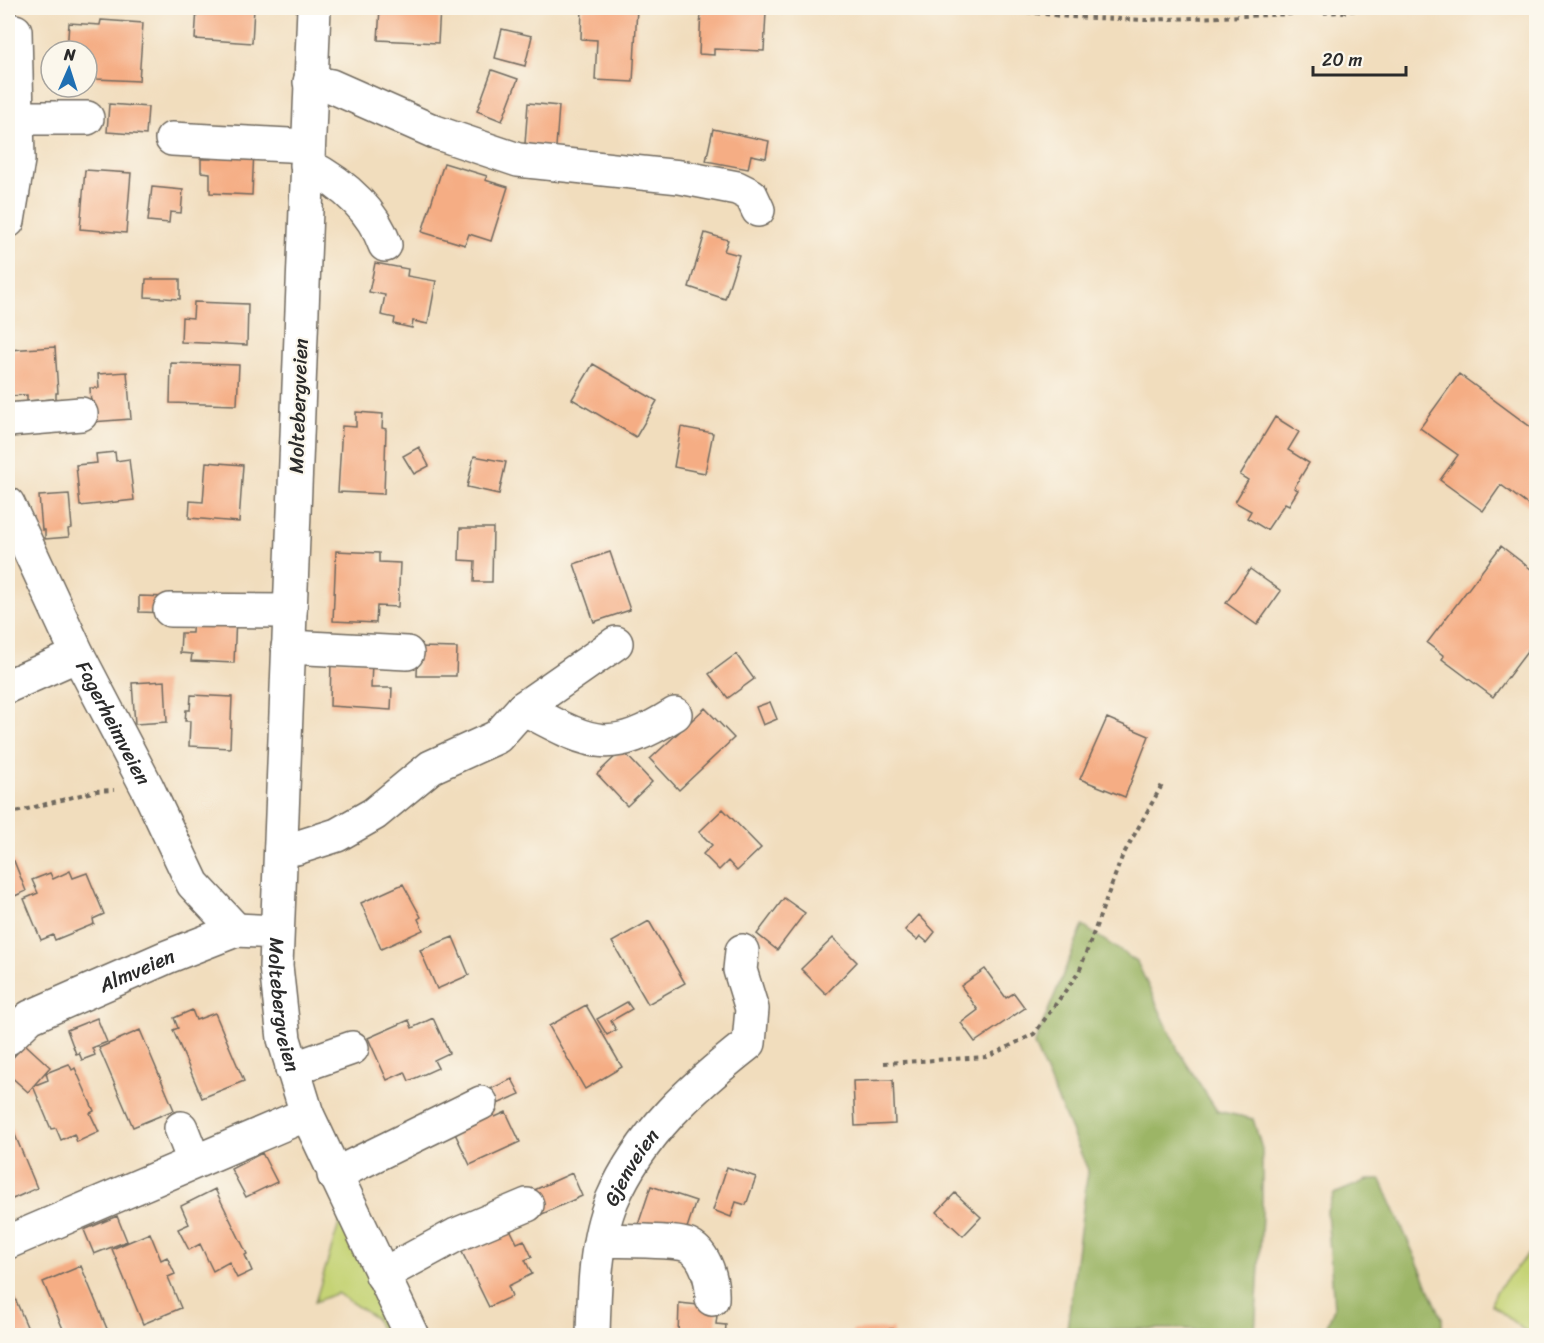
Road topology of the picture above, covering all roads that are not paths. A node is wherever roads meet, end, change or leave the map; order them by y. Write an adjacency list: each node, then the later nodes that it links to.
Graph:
1 (314, 8): 3 (street, Moltebergveien)
2 (11, 31): 4 (street)
3 (310, 82): 7 (street, Moltebergveien); 8 (street)
4 (18, 118): 5 (street); 9 (street)
5 (87, 118)
6 (172, 139): 7 (street)
7 (308, 155): 10 (street); 15 (street, Moltebergveien)
8 (758, 210)
9 (8, 221)
10 (385, 245)
11 (81, 414): 12 (street)
12 (8, 420)
13 (8, 504): 19 (street, Fagerheimveien)
14 (170, 610): 15 (street)
15 (290, 611): 17 (street, Moltebergveien)
16 (616, 643): 21 (street)
17 (288, 647): 18 (street); 23 (street, Moltebergveien)
18 (407, 653)
19 (78, 655): 20 (street); 24 (street, Fagerheimveien)
20 (8, 686)
21 (523, 708): 22 (street); 23 (street)
22 (675, 714)
23 (281, 848): 25 (street, Moltebergveien)
24 (236, 930): 25 (street, Almveien); 27 (street, Almveien)
25 (276, 932): 29 (street, Moltebergveien)
26 (742, 951): 36 (street, Gjenveien)
27 (8, 1038)
28 (352, 1048): 29 (street)
29 (292, 1069): 31 (street, Moltebergveien)
30 (481, 1103): 34 (street)
31 (307, 1114): 33 (street); 34 (street, Moltebergveien)
32 (181, 1128): 33 (street)
33 (194, 1161): 37 (street)
34 (334, 1175): 38 (street, Moltebergveien)
35 (527, 1205): 38 (street)
36 (601, 1240): 39 (street); 41 (street, Gjenveien)
37 (8, 1242)
38 (382, 1275): 40 (street, Moltebergveien)
39 (712, 1299)
40 (412, 1335)
41 (593, 1335)

